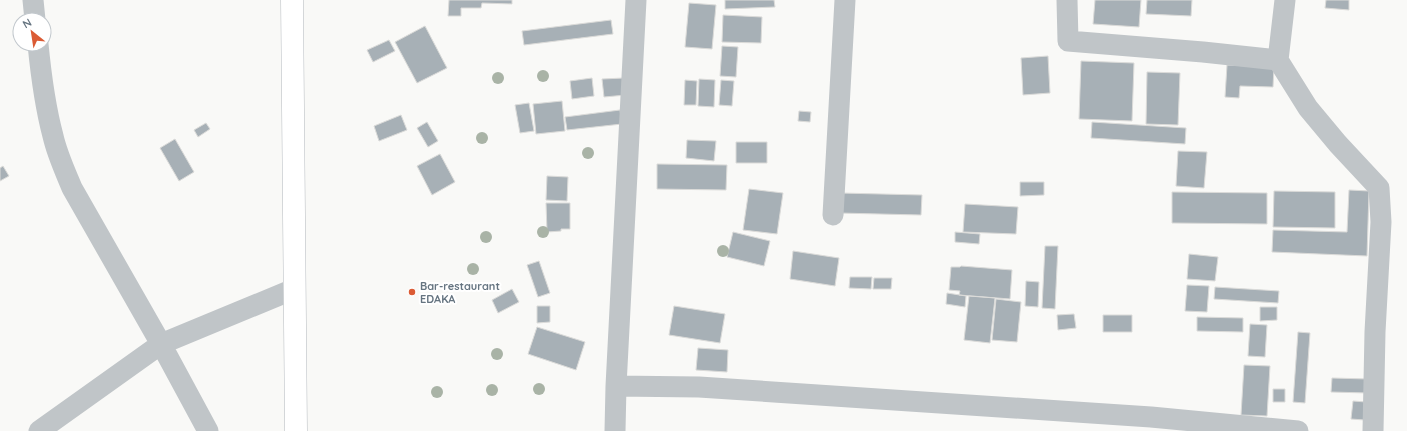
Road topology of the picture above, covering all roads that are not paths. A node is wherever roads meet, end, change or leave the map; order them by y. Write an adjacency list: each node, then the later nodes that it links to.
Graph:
1 (33, 0): 7 (street)
2 (292, 0): 11 (street)
3 (636, 0): 13 (street)
4 (845, 0): 10 (street)
5 (1067, 0): 9 (street)
6 (1285, 0): 9 (street)
7 (34, 12)
8 (39, 52): 12 (street)
9 (1278, 60): 19 (street)
10 (833, 215)
11 (294, 289): 12 (street); 16 (street)
12 (161, 344): 14 (street); 15 (street)
13 (616, 386): 17 (street); 18 (street)
14 (39, 431)
15 (208, 431)
16 (296, 431)
17 (615, 431)
18 (1298, 431)
19 (1373, 431)

